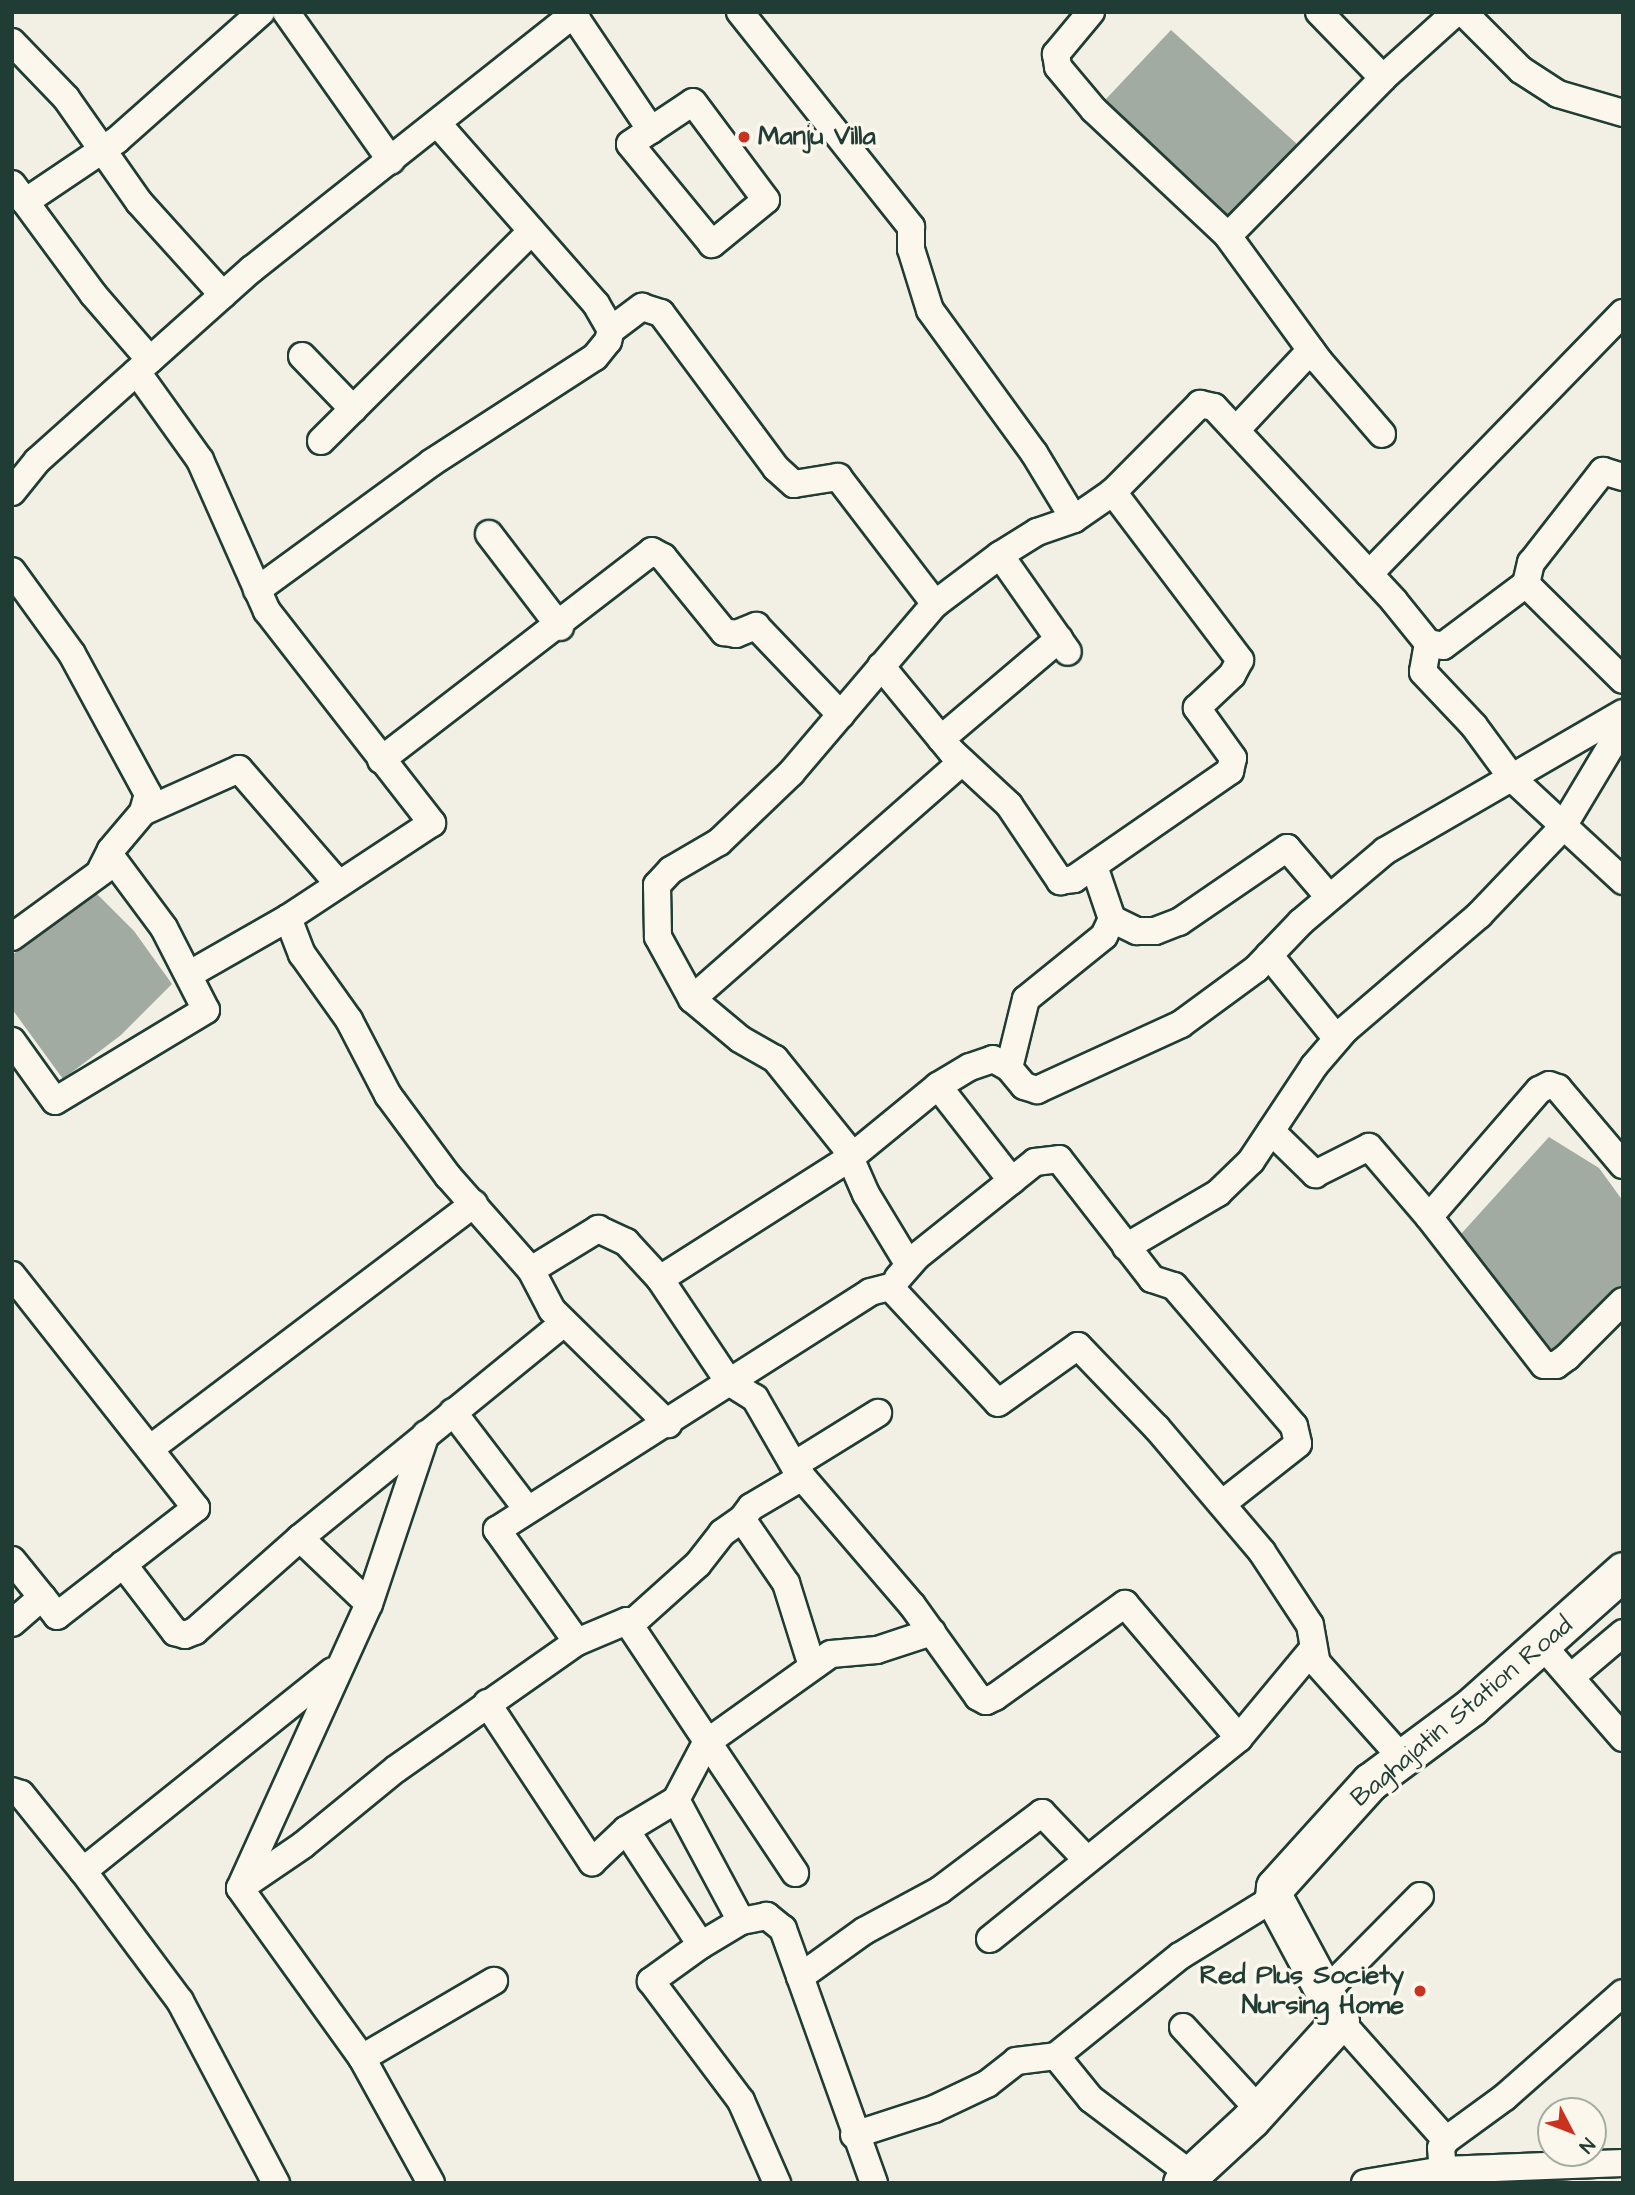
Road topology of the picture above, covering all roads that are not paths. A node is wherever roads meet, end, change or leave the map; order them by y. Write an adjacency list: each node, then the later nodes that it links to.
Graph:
1 (261, 12): 14 (street)
2 (286, 12): 15 (street)
3 (740, 12): 32 (street)
4 (1091, 12): 18 (street)
5 (1319, 12): 10 (street)
6 (1456, 12): 10 (street)
7 (1462, 12): 11 (street)
8 (574, 13): 12 (street); 13 (street)
9 (12, 41): 14 (street)
10 (1383, 78): 18 (street)
11 (1623, 113)
12 (438, 124): 15 (street); 17 (street)
13 (651, 130): 13 (street)
14 (104, 149): 16 (street); 19 (street)
15 (391, 161): 19 (street)
16 (19, 193): 24 (street)
17 (530, 233): 21 (street); 25 (street)
18 (1228, 236): 22 (street)
19 (223, 295): 24 (street)
20 (1623, 313): 36 (street)
21 (611, 330): 38 (street); 39 (street)
22 (1311, 350): 26 (street); 27 (street)
23 (302, 356): 25 (street)
24 (144, 366): 30 (street); 38 (street)
25 (353, 409): 28 (street)
26 (1237, 429): 31 (street); 36 (street)
27 (1382, 434)
28 (321, 441)
29 (1623, 477): 37 (street)
30 (12, 492)
31 (1113, 492): 32 (street); 53 (street)
32 (1074, 519): 34 (street)
33 (489, 534): 40 (street)
34 (1000, 555): 39 (street); 47 (street)
35 (12, 571): 51 (street)
36 (1369, 574): 41 (street)
37 (1525, 584): 41 (street); 43 (street)
38 (257, 590): 48 (street)
39 (935, 604): 42 (street)
40 (559, 626): 45 (street); 48 (street)
41 (1427, 643): 50 (street)
42 (881, 666): 45 (street); 47 (street)
43 (1623, 680)
44 (1623, 713): 50 (street)
45 (841, 715): 63 (street)
46 (1623, 726): 52 (street)
47 (941, 738): 49 (street)
48 (381, 760): 56 (street)
49 (962, 762): 53 (street); 63 (street)
50 (1513, 779): 52 (street); 57 (street)
51 (143, 812): 54 (street); 56 (street)
52 (1562, 828): 55 (street); 64 (street)
53 (1094, 866): 59 (street)
54 (101, 870): 60 (street); 62 (street)
55 (1623, 881)
56 (337, 882): 58 (street)
57 (1329, 897): 59 (street); 61 (street)
58 (288, 918): 62 (street); 72 (street)
59 (1112, 919): 66 (street)
60 (14, 932)
61 (1269, 955): 64 (street); 66 (street)
62 (190, 974): 65 (street)
63 (692, 999): 69 (street)
64 (1337, 1039): 68 (street)
65 (12, 1041)
66 (1009, 1068): 67 (street)
67 (938, 1086): 69 (street); 71 (street)
68 (1271, 1131): 73 (street); 74 (street)
69 (850, 1158): 75 (street); 78 (street)
70 (1622, 1164): 73 (street)
71 (1012, 1181): 74 (street); 75 (street)
72 (474, 1204): 76 (street); 87 (street)
73 (1429, 1217): 80 (street)
74 (1126, 1247): 89 (street)
75 (909, 1265): 79 (street)
76 (531, 1270): 78 (street); 81 (street)
77 (12, 1275): 87 (street)
78 (660, 1279): 82 (street)
79 (890, 1287): 82 (street); 89 (street)
80 (1623, 1301)
81 (564, 1323): 83 (street); 85 (street)
82 (729, 1382): 85 (street); 88 (street)
83 (453, 1412): 86 (street); 90 (street)
84 (878, 1413): 88 (street)
85 (668, 1424): 90 (street)
86 (426, 1434): 92 (street); 97 (street)
87 (151, 1448): 94 (street)
88 (798, 1471): 91 (street); 100 (street)
89 (1223, 1503): 104 (street)
90 (527, 1509): 102 (street)
91 (742, 1519): 99 (street); 106 (street)
92 (300, 1538): 94 (street); 97 (street)
93 (12, 1560): 96 (street)
94 (123, 1564): 96 (street)
95 (1623, 1571): 103 (street, Baghajatin Station Road)
96 (42, 1597): 98 (street)
97 (369, 1604): 105 (street)
98 (12, 1623)
99 (630, 1625): 102 (street); 111 (street)
100 (932, 1632): 106 (street); 109 (street)
101 (1623, 1633): 107 (street)
102 (577, 1642): 108 (street)
103 (1543, 1646): 107 (street); 112 (street, Baghajatin Station Road)
104 (1312, 1650): 109 (street); 112 (street)
105 (339, 1666): 117 (street); 119 (street)
106 (812, 1666): 111 (street)
107 (1571, 1677): 110 (street)
108 (487, 1703): 115 (street); 119 (street)
109 (1239, 1738): 116 (street)
110 (1623, 1738)
111 (706, 1742): 114 (street); 118 (street)
112 (1402, 1758): 121 (street, Baghajatin Station Road)
113 (12, 1791): 117 (street)
114 (676, 1800): 115 (street); 122 (street)
115 (626, 1830): 124 (street)
116 (1087, 1860): 123 (street); 125 (street)
117 (83, 1871): 138 (street)
118 (795, 1873)
119 (240, 1888): 131 (street)
120 (1420, 1896): 128 (street)
121 (1273, 1898): 128 (street); 130 (street)
122 (741, 1921): 124 (street); 125 (street)
123 (990, 1939)
124 (701, 1945): 140 (street)
125 (800, 1977): 133 (street)
126 (494, 1981): 131 (street)
127 (1623, 1993): 134 (street)
128 (1332, 2006): 132 (street); 134 (street)
129 (1183, 2027): 132 (street)
130 (1056, 2056): 133 (street); 137 (street)
131 (362, 2058): 139 (street)
132 (1259, 2110): 137 (street)
133 (854, 2136): 141 (street)
134 (1446, 2140): 136 (street)
135 (1623, 2163): 136 (street)
136 (1444, 2170): 142 (street)
137 (1187, 2179)
138 (276, 2183)
139 (430, 2183)
140 (777, 2183)
141 (874, 2183)
142 (1365, 2183)

